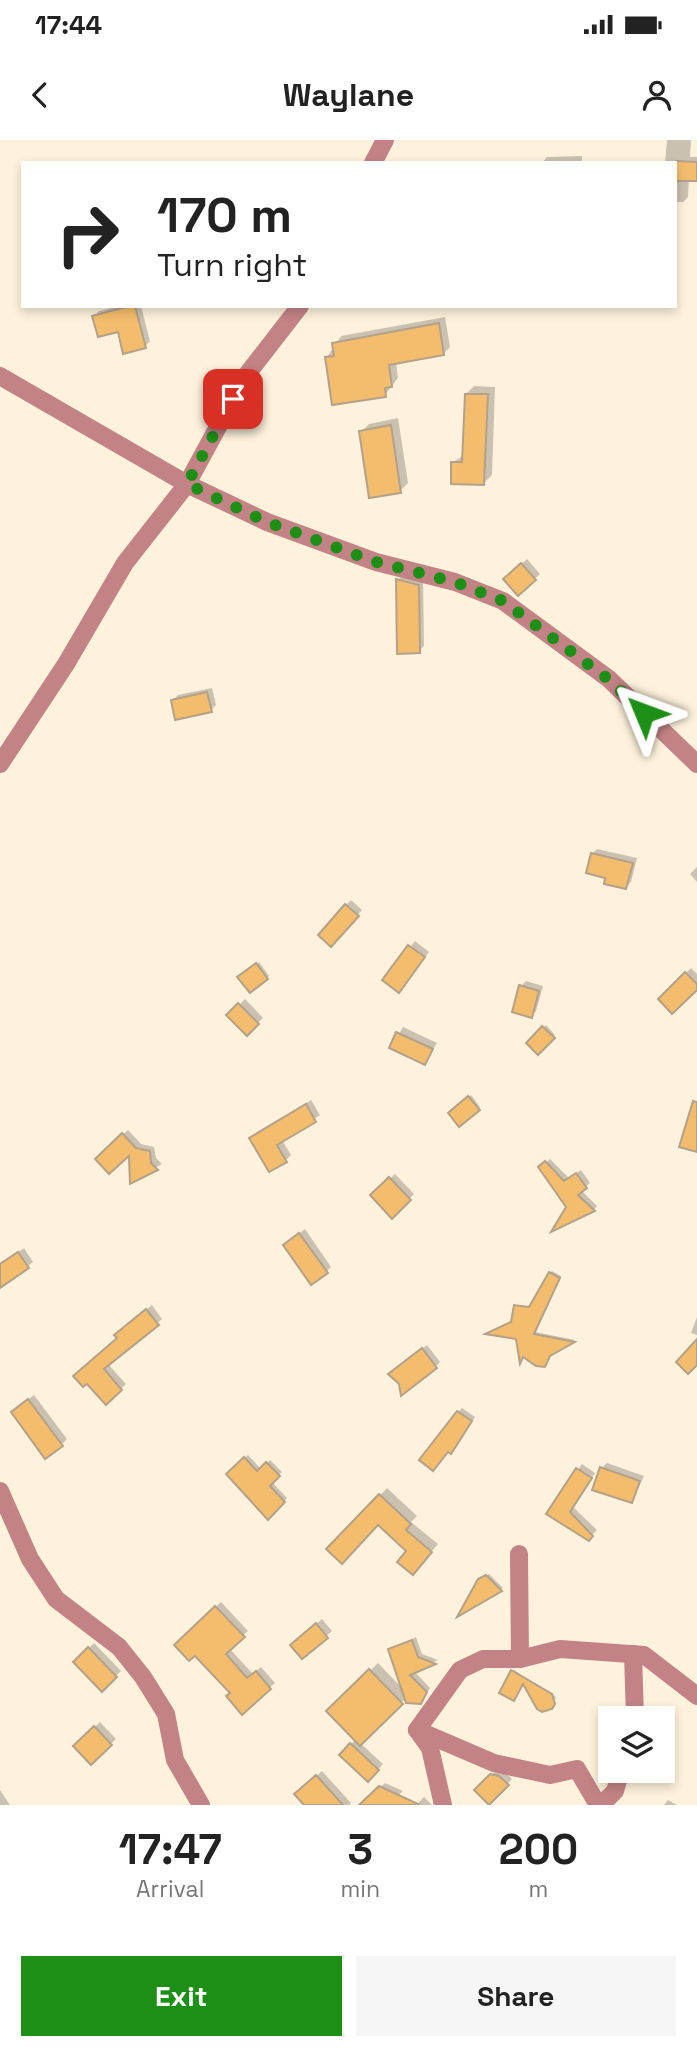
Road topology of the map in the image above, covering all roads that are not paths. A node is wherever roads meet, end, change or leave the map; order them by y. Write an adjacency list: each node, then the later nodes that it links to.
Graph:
1 (385, 140): 2 (street)
2 (374, 161)
3 (298, 308): 5 (street)
4 (0, 376): 5 (street)
5 (187, 484): 6 (street); 7 (street)
6 (0, 764)
7 (697, 764)
8 (0, 1491): 16 (street)
9 (519, 1553): 11 (street)
10 (633, 1654): 11 (street); 12 (street); 13 (street)
11 (520, 1659): 14 (street)
12 (697, 1696)
13 (635, 1706)
14 (417, 1730): 17 (street); 18 (street)
15 (617, 1783): 18 (street)
16 (201, 1805)
17 (443, 1805)
18 (599, 1805)

